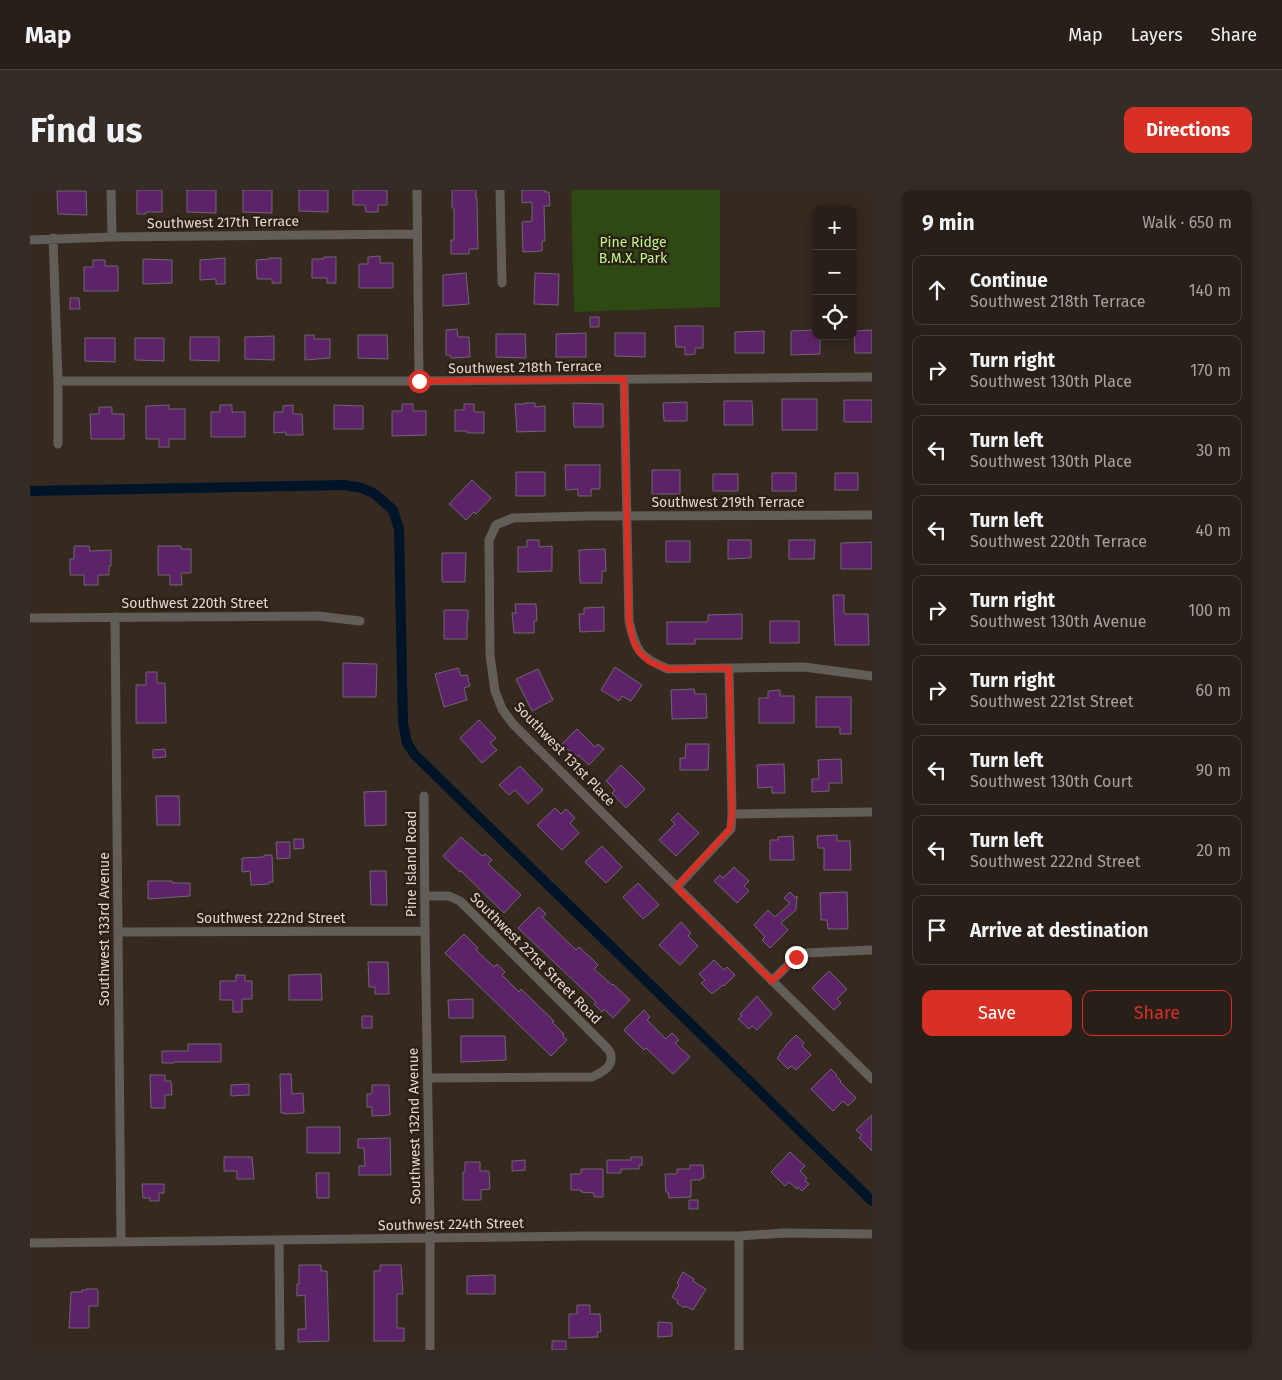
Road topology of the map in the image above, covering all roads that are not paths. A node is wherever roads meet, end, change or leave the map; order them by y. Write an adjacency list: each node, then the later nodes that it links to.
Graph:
1 (111, 190): 5 (street)
2 (417, 190): 4 (street)
3 (500, 190): 8 (street)
4 (417, 234): 5 (street, Southwest 217th Terrace); 12 (street)
5 (112, 237): 6 (street, Southwest 217th Terrace)
6 (53, 238): 7 (street, Southwest 217th Terrace); 11 (street)
7 (30, 240)
8 (502, 282)
9 (872, 377): 10 (street, Southwest 218th Terrace)
10 (624, 379): 12 (street, Southwest 218th Terrace); 15 (street)
11 (58, 381): 12 (street, Southwest 218th Terrace); 13 (street)
12 (419, 381)
13 (58, 444)
14 (872, 515): 15 (street, Southwest 219th Terrace)
15 (626, 516): 16 (street, Southwest 219th Terrace); 20 (street)
16 (496, 525): 25 (street, Southwest 131st Place)
17 (115, 617): 18 (street, Southwest 220th Street); 19 (street, Southwest 220th Street); 28 (street, Southwest 133rd Avenue)
18 (30, 618)
19 (360, 621)
20 (729, 668): 21 (street); 24 (street)
21 (872, 676)
22 (424, 796): 26 (street, Pine Island Road)
23 (872, 812): 24 (street)
24 (732, 814): 25 (street)
25 (676, 887): 30 (street, Southwest 131st Place)
26 (425, 896): 27 (street, Pine Island Road); 31 (street, Southwest 221st Street Road)
27 (425, 931): 28 (street, Southwest 222nd Street); 31 (street, Southwest 132nd Avenue)
28 (118, 932): 37 (street, Southwest 133rd Avenue)
29 (872, 950): 30 (street)
30 (772, 981): 32 (street, Southwest 131st Place)
31 (427, 1078): 35 (street, Southwest 132nd Avenue)
32 (872, 1079)
33 (872, 1234): 34 (street, Southwest 224th Street)
34 (739, 1236): 35 (street, Southwest 224th Street); 41 (street)
35 (430, 1238): 36 (street, Southwest 224th Street); 39 (street, Southwest 132nd Avenue)
36 (280, 1240): 37 (street, Southwest 224th Street); 40 (street)
37 (121, 1242): 38 (street, Southwest 224th Street)
38 (30, 1243)
39 (430, 1349)
40 (280, 1350)
41 (739, 1350)

